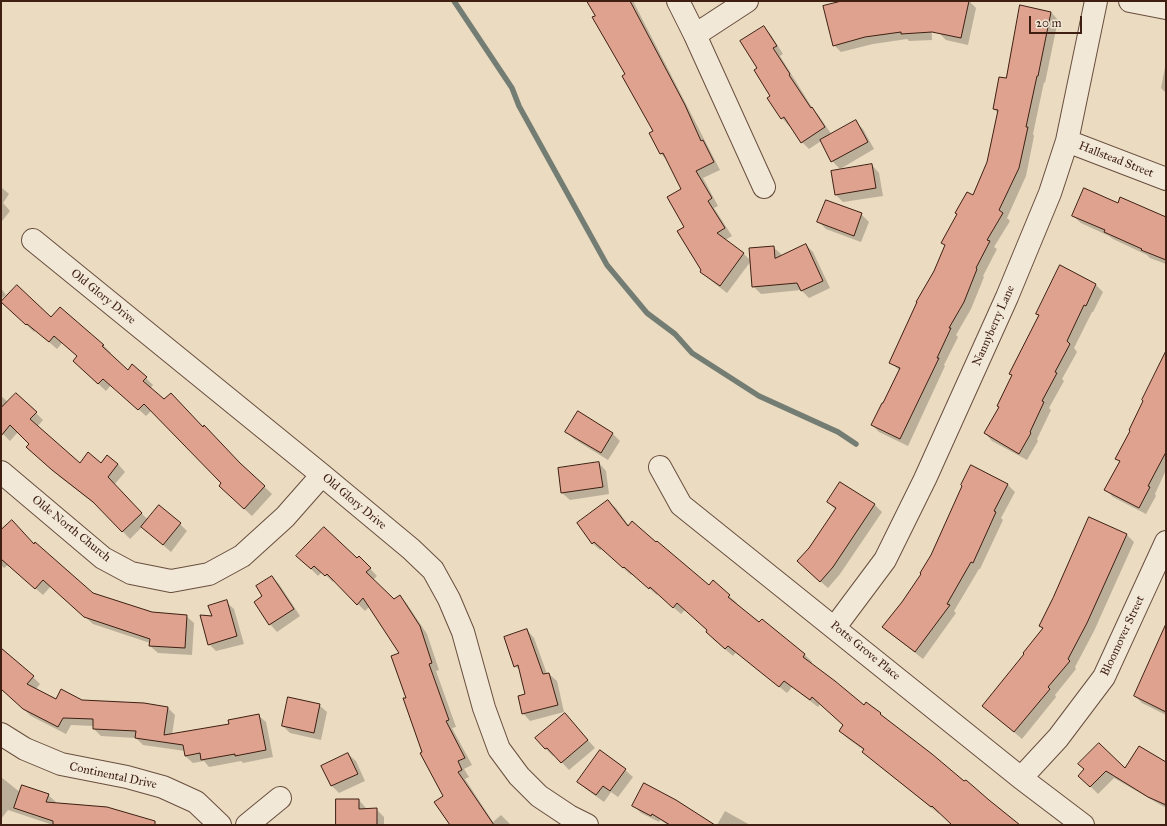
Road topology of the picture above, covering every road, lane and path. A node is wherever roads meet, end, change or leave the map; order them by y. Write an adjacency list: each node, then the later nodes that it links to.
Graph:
1 (678, 1): 6 (street)
2 (747, 1): 6 (street)
3 (1096, 1): 7 (street, Nannyberry Lane)
4 (1130, 1): 5 (street)
5 (1166, 8)
6 (695, 35): 9 (street)
7 (1066, 141): 8 (street, Hallstead Street); 15 (street, Nannyberry Lane)
8 (1166, 179)
9 (764, 187)
10 (33, 240): 13 (street, Old Glory Drive)
11 (660, 467): 15 (street, Potts Grove Place)
12 (1, 472): 13 (street, Olde North Church)
13 (322, 475): 21 (street, Old Glory Drive)
14 (1166, 542): 17 (street, Bloomover Street)
15 (835, 627): 17 (street, Potts Grove Place)
16 (1, 734): 19 (street, Continental Drive)
17 (1021, 778): 22 (street, Potts Grove Place)
18 (280, 798): 20 (street)
19 (220, 825)
20 (247, 825)
21 (587, 825)
22 (1083, 825)

